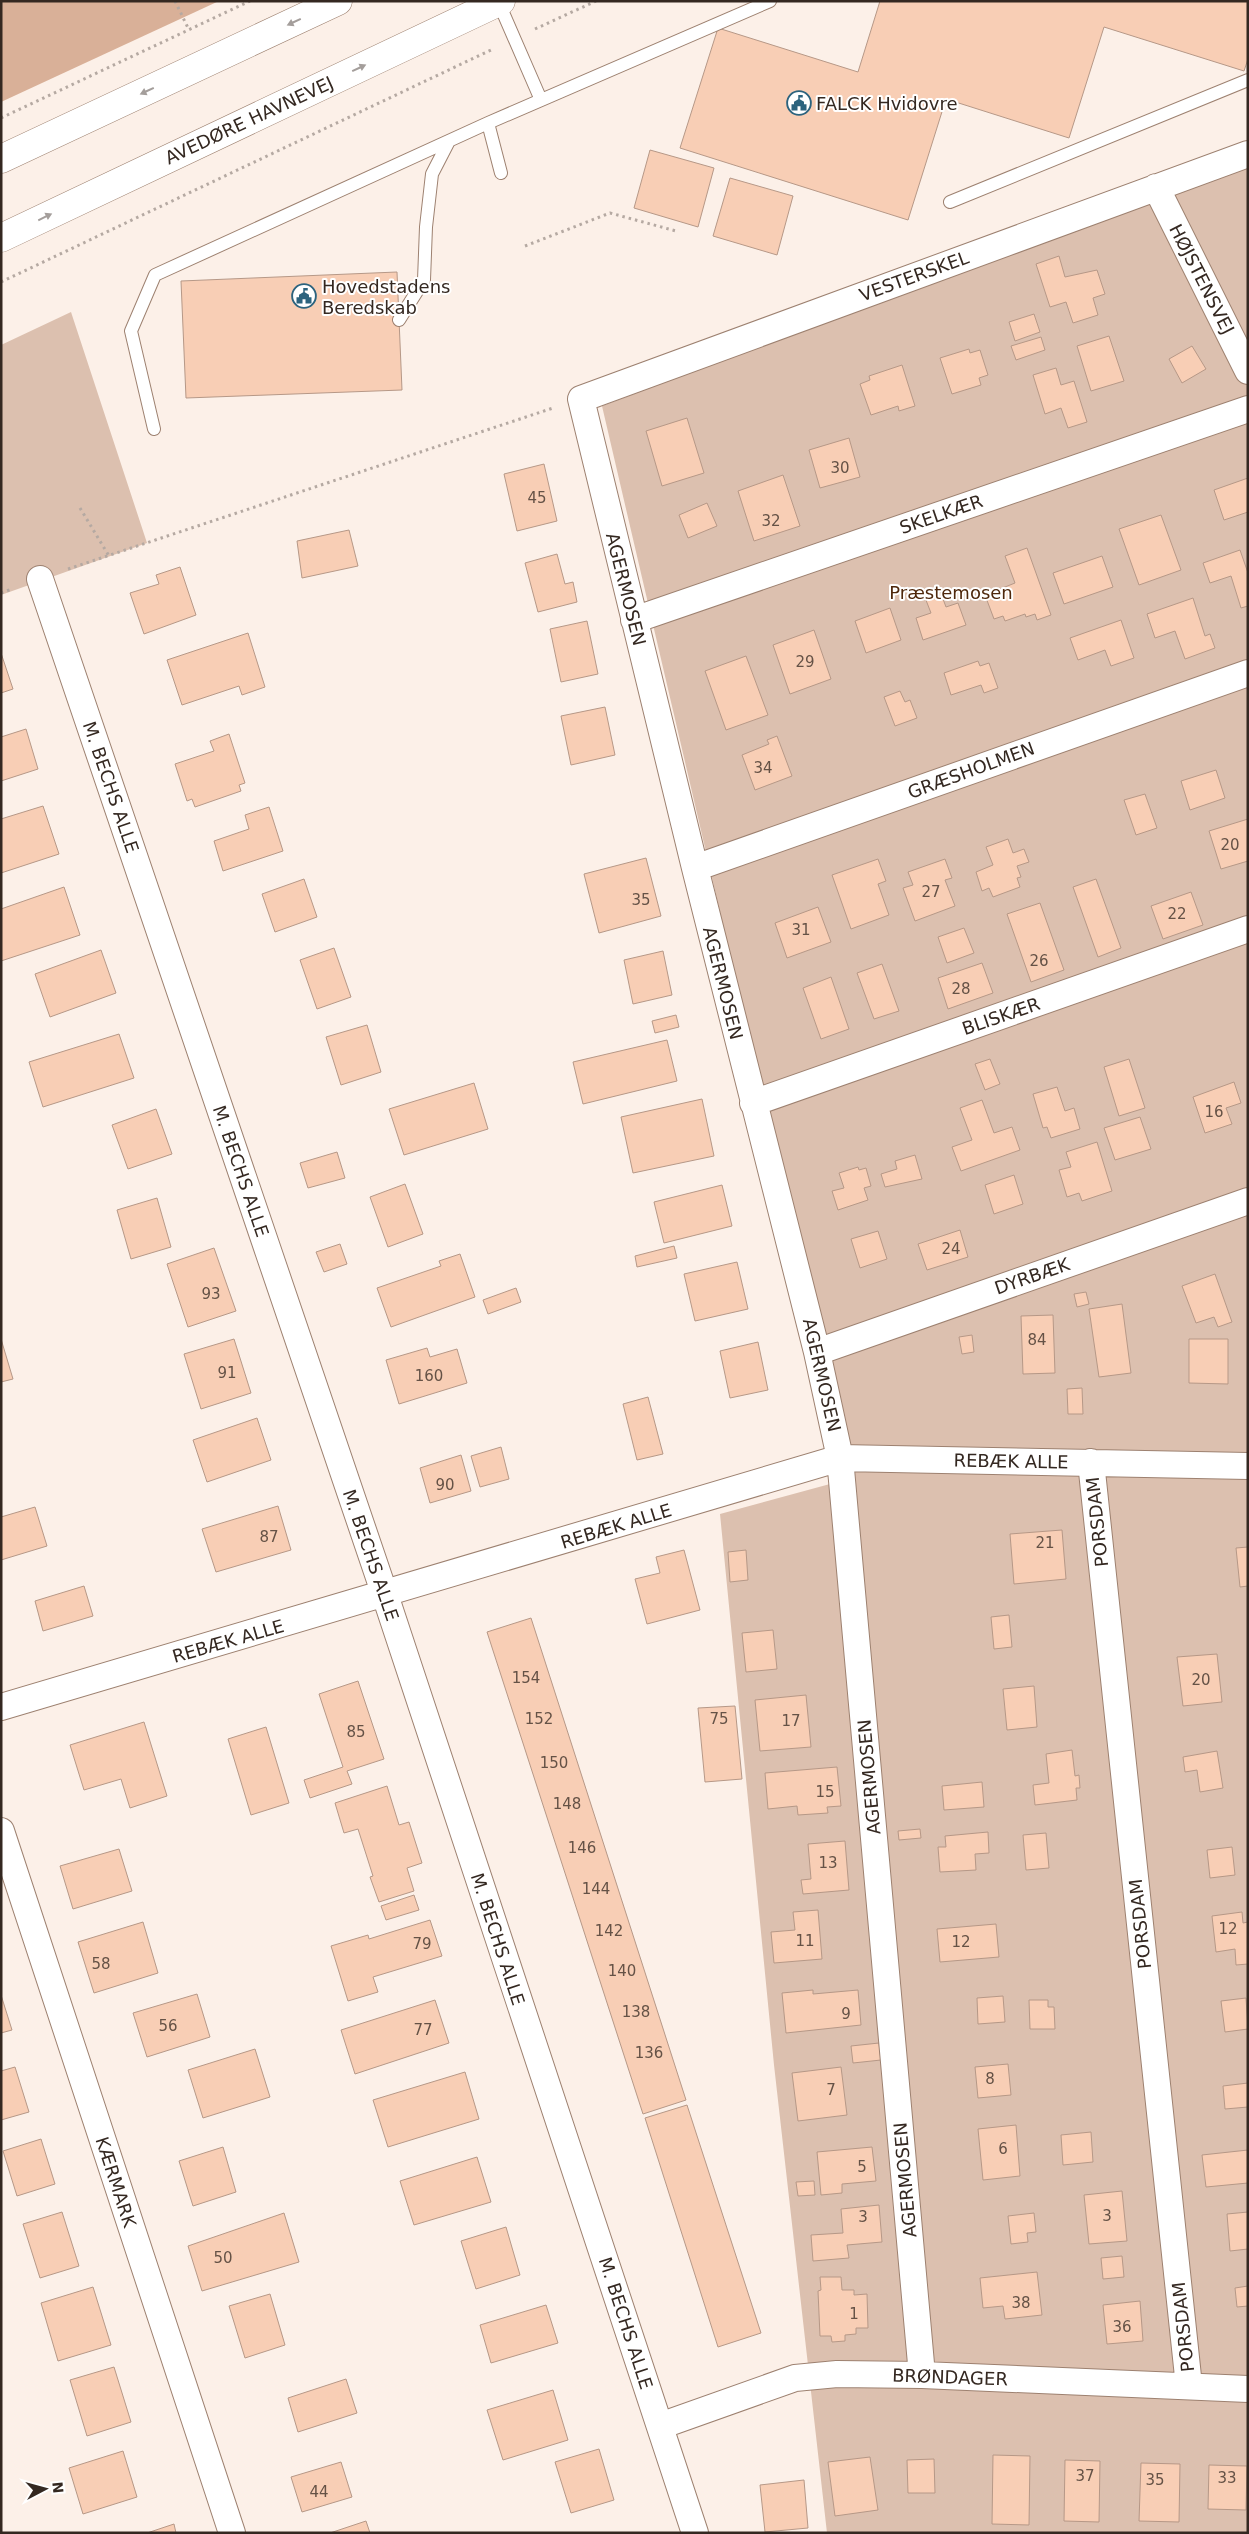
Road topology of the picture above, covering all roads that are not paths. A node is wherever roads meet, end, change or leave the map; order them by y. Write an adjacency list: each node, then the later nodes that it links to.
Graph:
1 (338, 1): 9 (street, one-way to 9)
2 (770, 1): 5 (lane)
3 (499, 2): 5 (lane, AVEDØRE HAVNEVEJ); 13 (street, AVEDØRE HAVNEVEJ, one-way to 3)
4 (1248, 80): 12 (lane)
5 (541, 100): 6 (lane)
6 (488, 123): 7 (lane); 10 (lane)
7 (449, 141): 14 (lane); 18 (lane)
8 (1248, 154): 11 (street, VESTERSKEL)
9 (1, 159)
10 (501, 173)
11 (1156, 187): 15 (street, HØJSTENSVEJ); 16 (street, VESTERSKEL)
12 (950, 202)
13 (1, 238)
14 (399, 320)
15 (1248, 371)
16 (581, 399): 20 (street, AGERMOSEN)
17 (1248, 409): 20 (street, SKELKÆR)
18 (154, 429)
19 (40, 578): 30 (street, M. BECHS ALLE)
20 (634, 620): 22 (street, AGERMOSEN)
21 (1248, 673): 22 (street, GRÆSHOLMEN)
22 (695, 868): 24 (street, AGERMOSEN)
23 (1248, 929): 24 (street, BLISKÆR)
24 (753, 1103): 26 (street, AGERMOSEN)
25 (1248, 1200): 26 (street, DYRBÆK)
26 (817, 1352): 27 (street, AGERMOSEN)
27 (840, 1458): 28 (street, REBÆK ALLE); 30 (street, REBÆK ALLE); 33 (street, AGERMOSEN)
28 (1091, 1462): 29 (street, REBÆK ALLE); 34 (street, PORSDAM)
29 (1248, 1466)
30 (385, 1595): 31 (street, REBÆK ALLE); 36 (street, M. BECHS ALLE)
31 (1, 1707)
32 (1, 1831): 37 (street, KÆRMARK)
33 (922, 2375): 34 (street, BRØNDAGER); 36 (street, BRØNDAGER)
34 (1189, 2386): 35 (street, BRØNDAGER)
35 (1248, 2389)
36 (660, 2426): 38 (street, M. BECHS ALLE)
37 (232, 2533)
38 (695, 2533)

